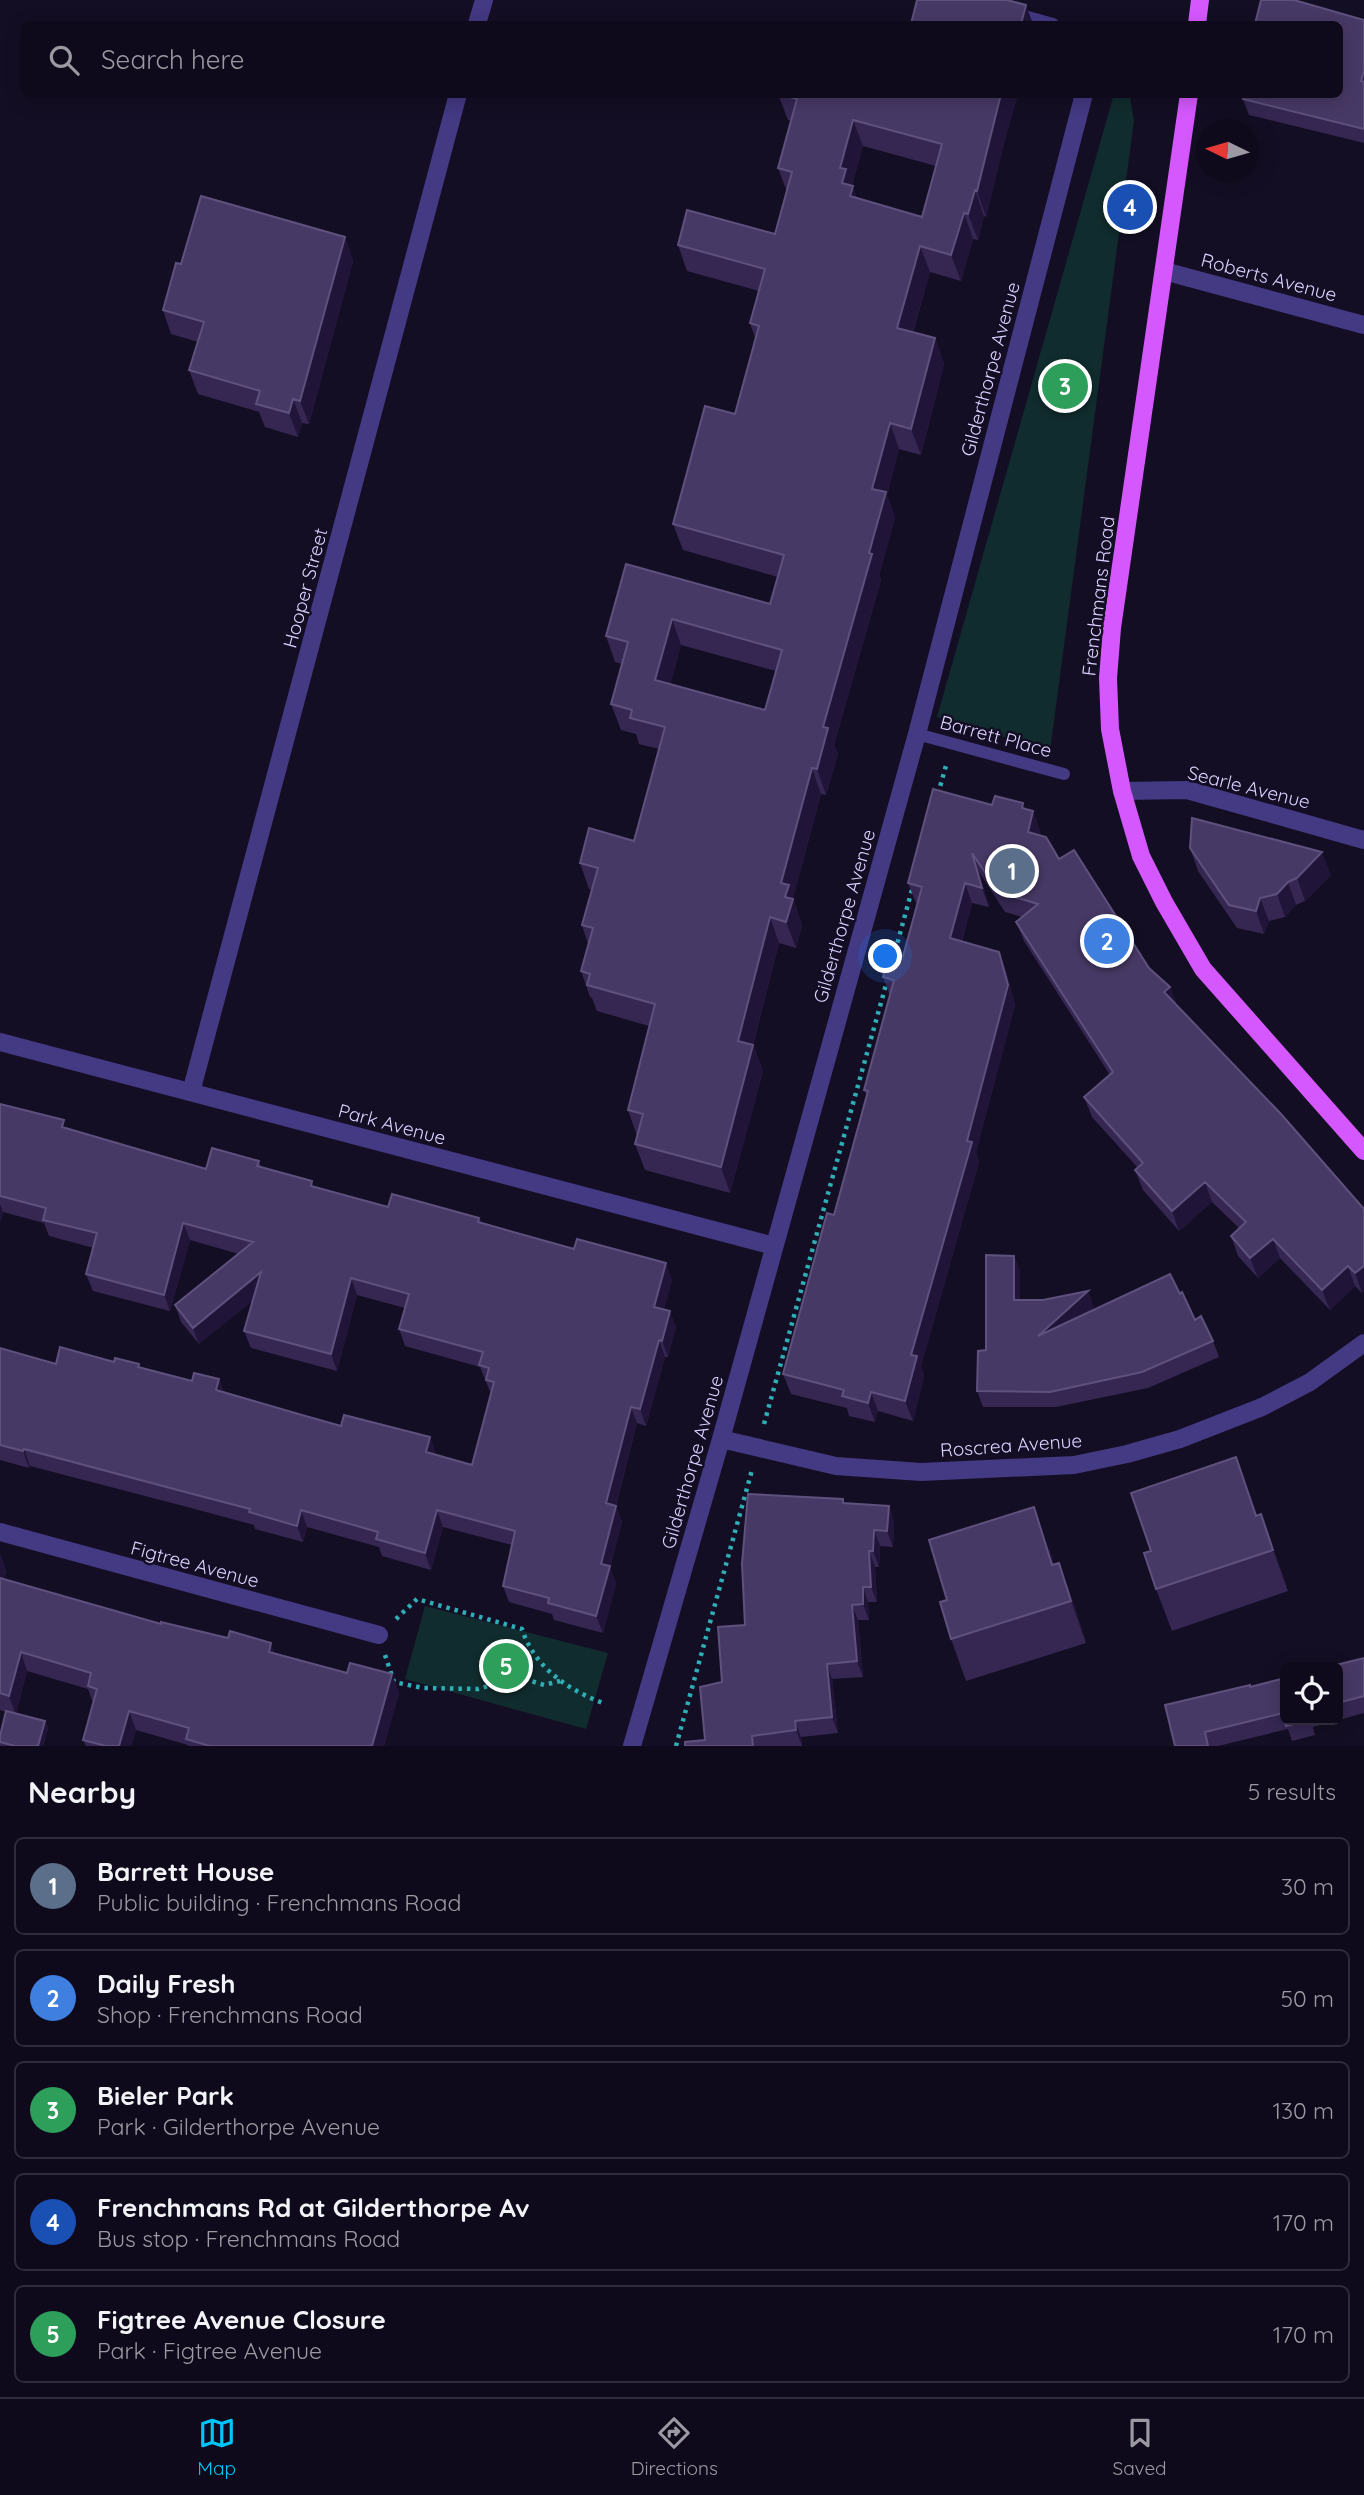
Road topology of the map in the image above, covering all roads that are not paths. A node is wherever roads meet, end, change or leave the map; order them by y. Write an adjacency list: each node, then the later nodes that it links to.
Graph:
1 (484, 0): 4 (street)
2 (1200, 0): 6 (main road)
3 (1002, 10): 5 (lane)
4 (478, 21)
5 (1042, 21)
6 (1197, 21)
7 (457, 98): 17 (street, Hooper Street)
8 (1083, 98): 12 (street, Gilderthorpe Avenue)
9 (1188, 98): 10 (main road, Frenchmans Road)
10 (1164, 271): 11 (street, Roberts Avenue); 14 (main road, Frenchmans Road)
11 (1364, 324)
12 (917, 734): 13 (lane, Barrett Place); 19 (street, Gilderthorpe Avenue)
13 (1064, 774)
14 (1122, 791): 15 (street, Searle Avenue); 18 (main road, Frenchmans Road)
15 (1364, 840)
16 (0, 1042): 17 (street, Park Avenue)
17 (191, 1092): 19 (street, Park Avenue)
18 (1364, 1151)
19 (774, 1246): 21 (street, Gilderthorpe Avenue)
20 (1364, 1343): 21 (street, Roscrea Avenue)
21 (721, 1439): 24 (street, Gilderthorpe Avenue)
22 (0, 1532): 23 (street, Figtree Avenue)
23 (379, 1635)
24 (632, 1746)

